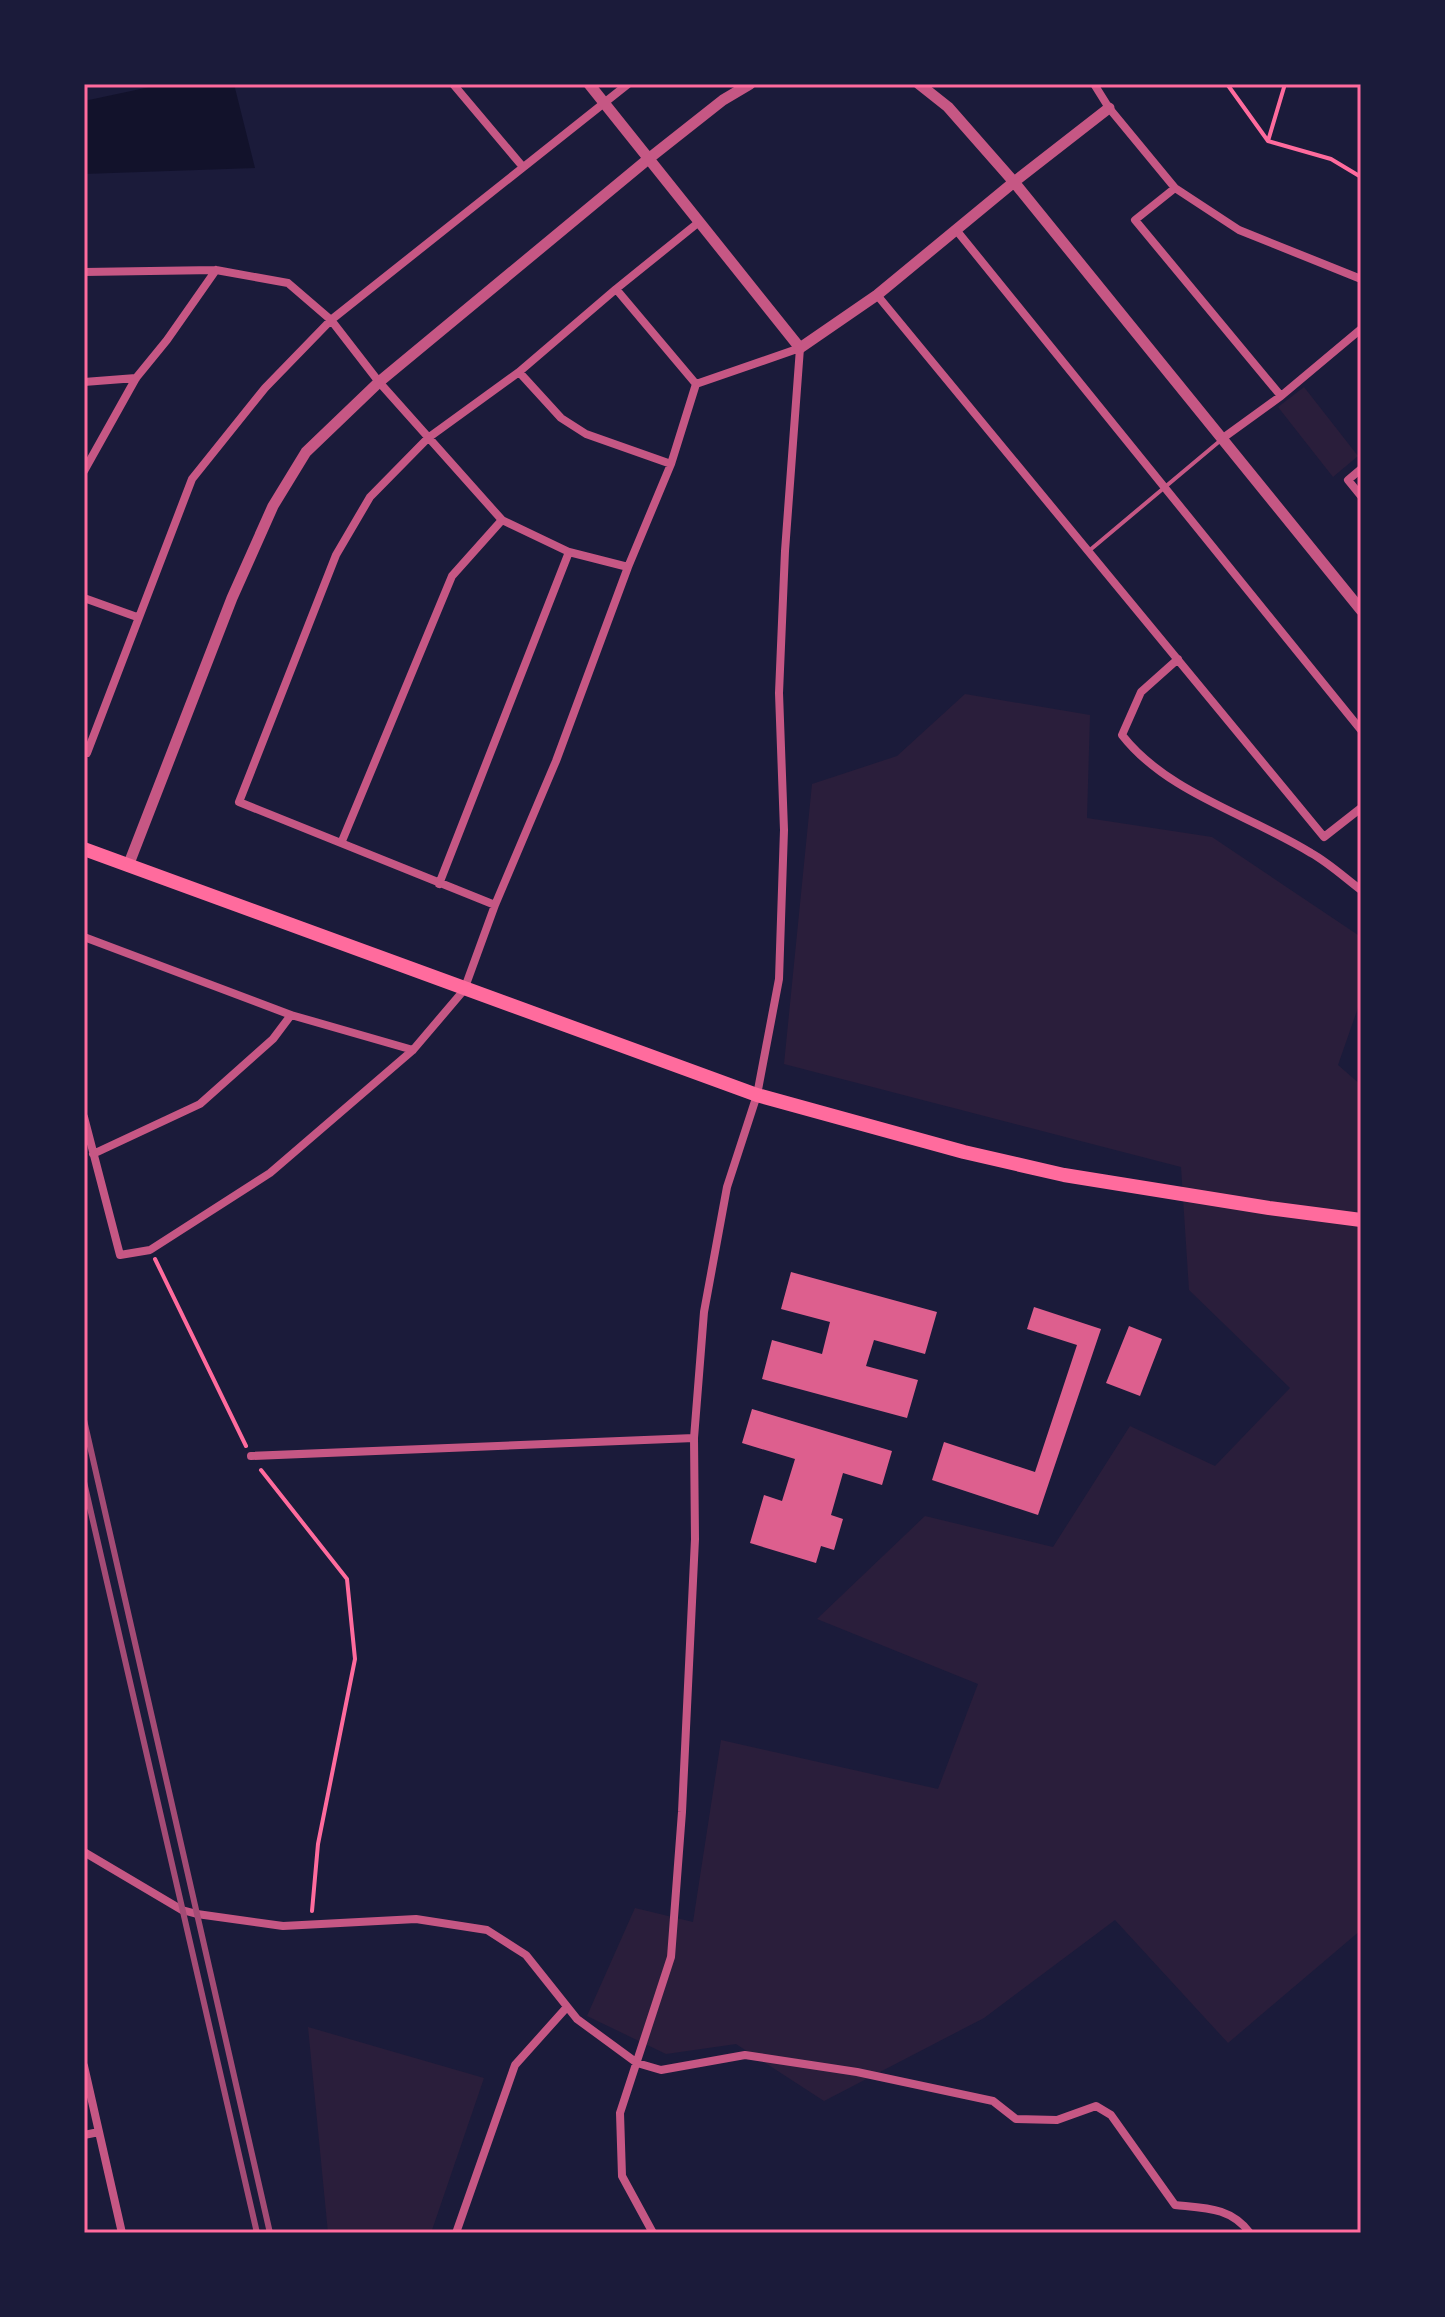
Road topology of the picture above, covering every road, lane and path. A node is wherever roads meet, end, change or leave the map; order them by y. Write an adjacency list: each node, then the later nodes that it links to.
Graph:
1 (453, 84): 13 (street)
2 (589, 84): 9 (street)
3 (628, 84): 9 (street)
4 (750, 84): 12 (street)
5 (919, 84): 15 (street)
6 (1094, 84): 10 (street)
7 (1227, 84): 11 (path)
8 (1285, 84): 11 (path)
9 (605, 104): 12 (street); 13 (street)
10 (1109, 108): 15 (street); 16 (street)
11 (1268, 141): 14 (path)
12 (647, 160): 17 (street); 30 (street)
13 (523, 167): 24 (street)
14 (1361, 177)
15 (1014, 182): 18 (street); 34 (street)
16 (1175, 188): 21 (street); 32 (street)
17 (699, 222): 22 (street); 26 (street)
18 (957, 231): 23 (street); 38 (street)
19 (216, 270): 20 (street); 24 (street); 28 (street)
20 (84, 272)
21 (1361, 279)
22 (616, 289): 27 (street); 31 (street)
23 (877, 295): 26 (street); 41 (street)
24 (331, 320): 30 (street); 46 (street)
25 (1361, 329): 32 (street)
26 (800, 348): 31 (street); 61 (street)
27 (519, 372): 33 (street); 35 (street)
28 (136, 378): 29 (street); 37 (street)
29 (84, 382)
30 (379, 382): 33 (street); 53 (street)
31 (696, 384): 35 (street)
32 (1281, 396): 34 (street)
33 (428, 438): 40 (street); 51 (street)
34 (1223, 438): 38 (lane); 45 (street)
35 (671, 464): 43 (street)
36 (1361, 469): 39 (street)
37 (84, 471)
38 (1166, 487): 41 (lane); 48 (street)
39 (1361, 496)
40 (502, 520): 42 (street); 51 (street)
41 (1089, 551): 47 (street)
42 (569, 552): 43 (street); 54 (street)
43 (628, 567): 56 (street)
44 (84, 598): 46 (street)
45 (1361, 610)
46 (137, 617): 49 (street)
47 (1178, 659): 50 (street); 55 (street)
48 (1361, 730)
49 (84, 752)
50 (1361, 808)
51 (342, 841): 54 (street)
52 (84, 849): 53 (main road)
53 (128, 866): 58 (main road)
54 (439, 884): 56 (street)
55 (1361, 890)
56 (495, 905): 58 (street)
57 (84, 937): 59 (street)
58 (464, 990): 60 (street); 61 (main road)
59 (291, 1015): 60 (street); 63 (street)
60 (413, 1050): 65 (street)
61 (757, 1095): 64 (main road); 66 (street)
62 (84, 1117): 63 (street)
63 (93, 1154): 65 (street)
64 (1361, 1220)
65 (150, 1250): 67 (path)
66 (694, 1438): 67 (street); 71 (street)
67 (251, 1456): 69 (path)
68 (84, 1852): 69 (street)
69 (311, 1925): 70 (street)
70 (567, 2007): 71 (street); 76 (street)
71 (637, 2063): 77 (street); 78 (street)
72 (84, 2066): 73 (street)
73 (99, 2132): 74 (street); 75 (street)
74 (84, 2135)
75 (122, 2233)
76 (456, 2233)
77 (653, 2233)
78 (1250, 2233)

